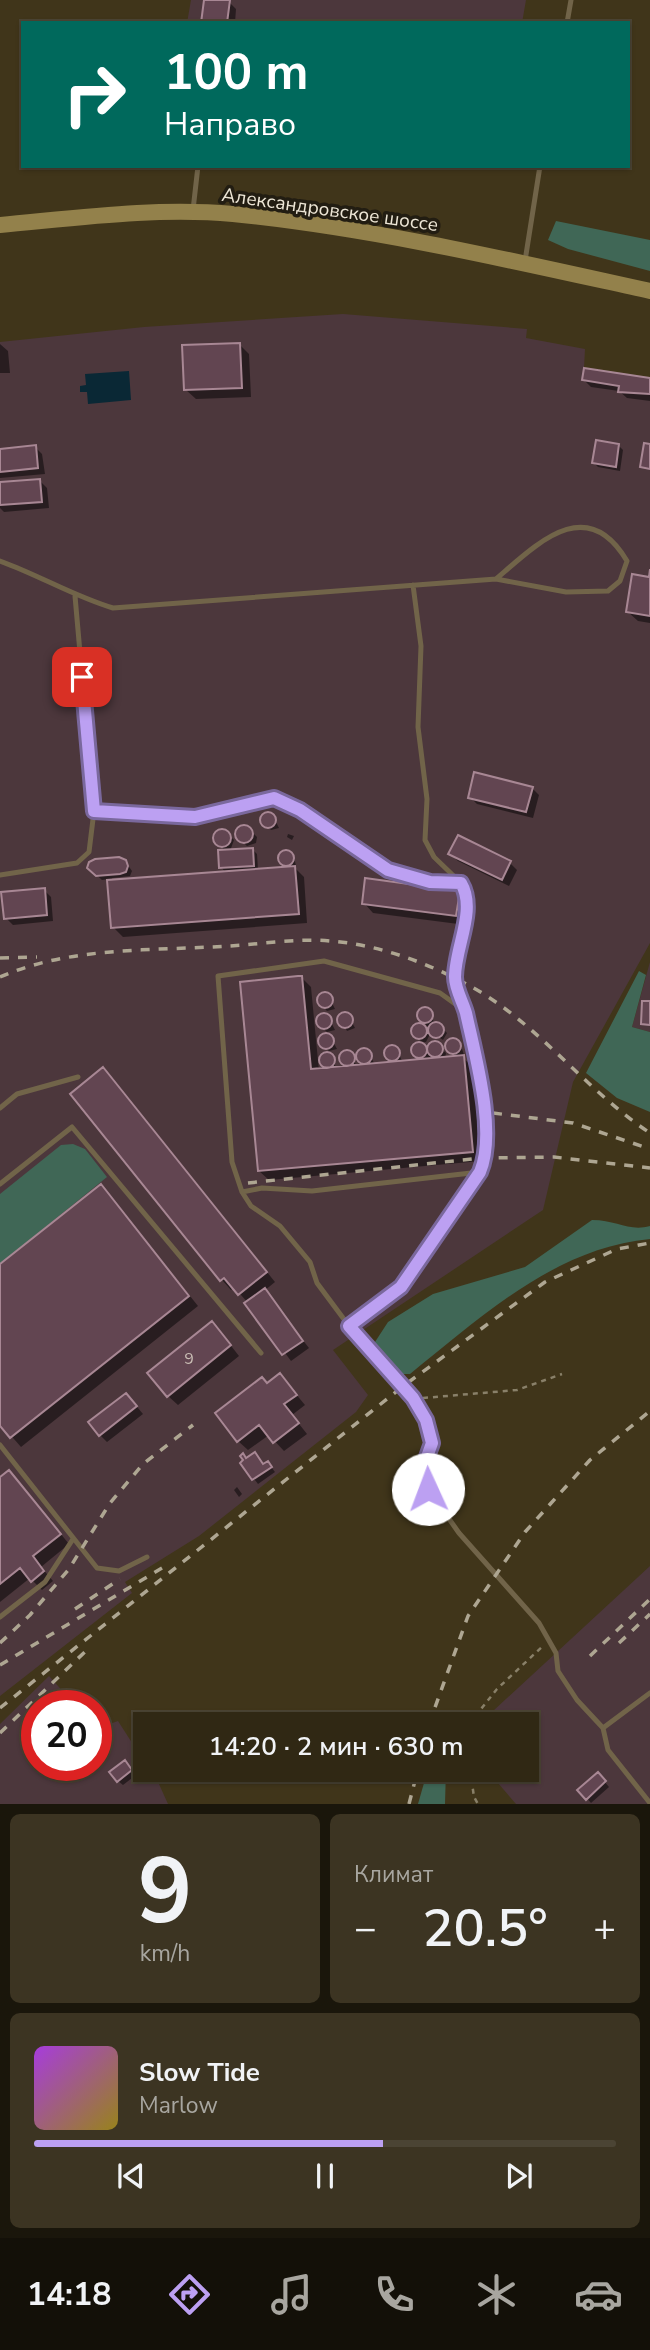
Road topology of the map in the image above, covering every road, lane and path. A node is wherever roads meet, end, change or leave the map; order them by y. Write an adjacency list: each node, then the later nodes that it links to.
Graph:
1 (571, 0): 2 (lane)
2 (567, 21)
3 (198, 168): 5 (lane)
4 (540, 168): 7 (lane)
5 (193, 213): 6 (main road, Александровское шоссе); 7 (main road, Александровское шоссе)
6 (0, 225)
7 (525, 264): 8 (main road, Александровское шоссе)
8 (650, 291)
9 (0, 561): 12 (lane)
10 (496, 579): 10 (lane); 11 (lane)
11 (413, 585): 12 (lane); 15 (lane)
12 (75, 596): 13 (lane)
13 (94, 811): 14 (lane); 15 (lane)
14 (0, 875)
15 (461, 883): 16 (lane)
16 (465, 1011): 19 (lane); 21 (lane)
17 (78, 1077): 18 (lane)
18 (0, 1108)
19 (480, 1172): 21 (lane); 22 (lane)
20 (0, 1184): 23 (lane)
21 (242, 1192): 22 (lane)
22 (349, 1326): 25 (lane)
23 (261, 1353)
24 (562, 1374): 25 (path)
25 (413, 1398): 30 (lane)
26 (0, 1445): 27 (lane)
27 (73, 1539): 28 (lane); 29 (lane)
28 (147, 1557)
29 (0, 1617)
30 (549, 1641): 32 (path); 33 (lane)
31 (650, 1693): 33 (lane)
32 (479, 1712)
33 (603, 1728): 35 (lane)
34 (472, 1782): 36 (path)
35 (650, 1803)
36 (478, 1804)

